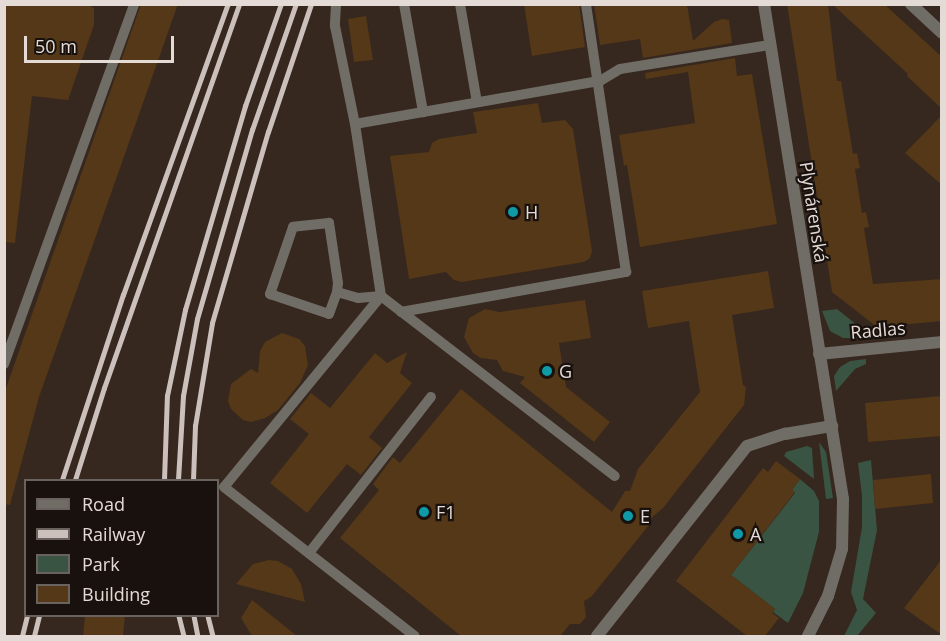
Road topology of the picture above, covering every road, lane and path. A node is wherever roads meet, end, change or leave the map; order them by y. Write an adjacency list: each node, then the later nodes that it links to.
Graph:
1 (134, 4): 19 (lane)
2 (336, 4): 13 (lane)
3 (404, 4): 12 (lane)
4 (460, 4): 11 (lane)
5 (586, 4): 10 (lane)
6 (764, 4): 9 (street, Plynárenská)
7 (911, 4): 8 (street)
8 (942, 33)
9 (770, 45): 10 (lane); 18 (street, Plynárenská)
10 (600, 81): 11 (lane); 16 (lane)
11 (477, 102): 12 (lane)
12 (423, 112): 13 (lane)
13 (355, 124): 15 (lane)
14 (337, 292): 14 (lane); 15 (lane)
15 (381, 296): 16 (lane); 23 (lane)
16 (401, 312): 22 (lane)
17 (942, 342): 18 (street, Radlas)
18 (819, 354): 21 (street, Plynárenská)
19 (4, 364)
20 (430, 397): 23 (lane)
21 (832, 426): 25 (street); 26 (street, Plynárenská)
22 (615, 476)
23 (309, 553): 24 (lane)
24 (415, 636)
25 (597, 636)
26 (808, 636)

